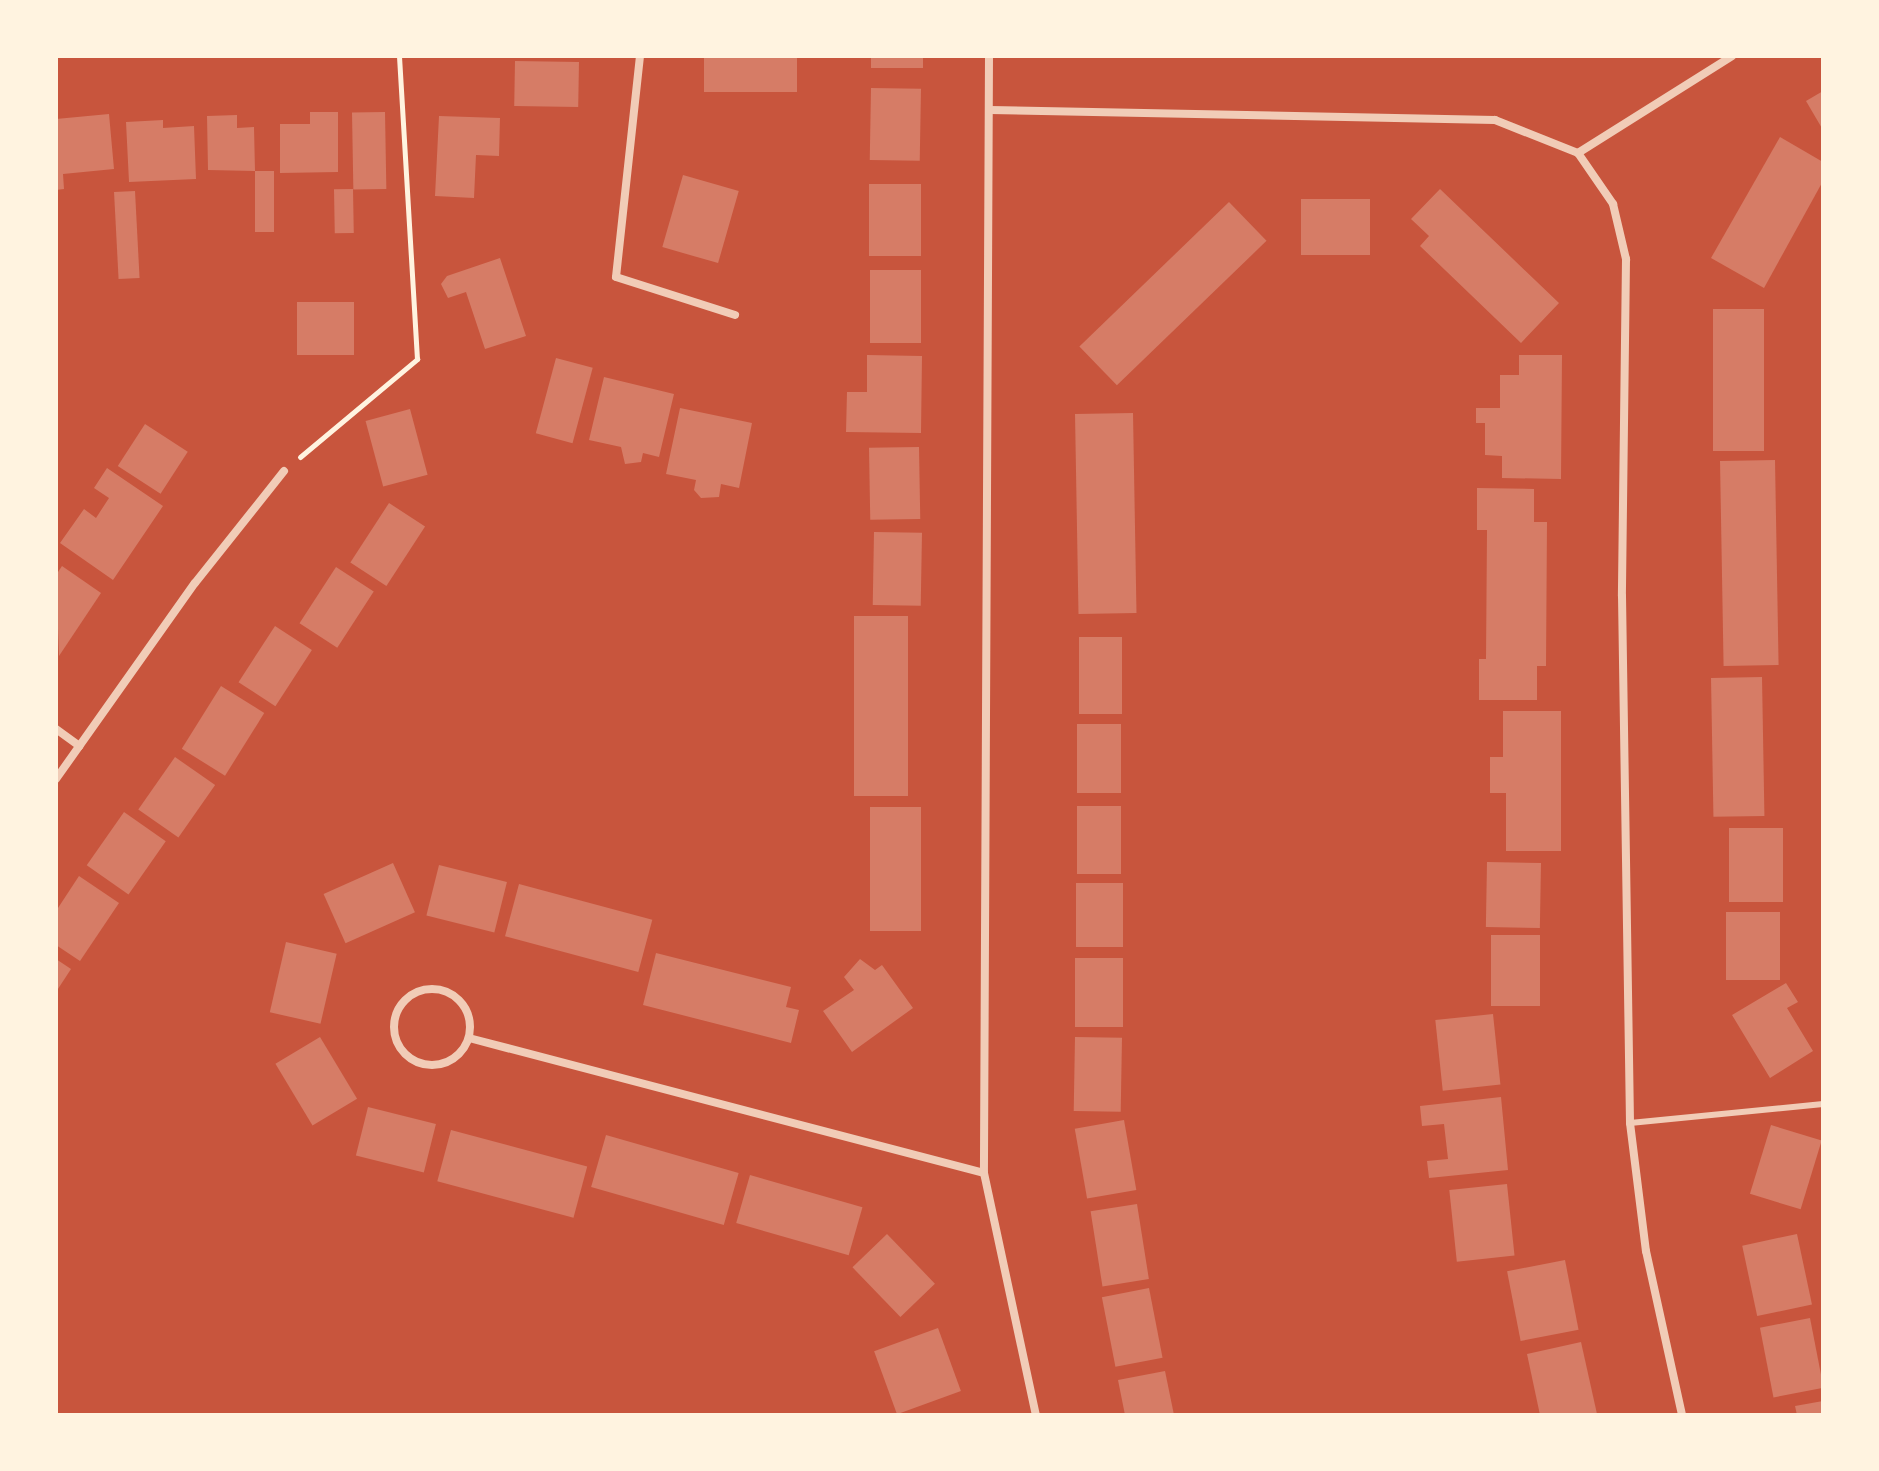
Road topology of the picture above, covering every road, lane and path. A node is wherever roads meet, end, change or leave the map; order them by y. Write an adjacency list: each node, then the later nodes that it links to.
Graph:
1 (399, 56): 8 (path)
2 (640, 56): 7 (street)
3 (989, 56): 5 (street)
4 (1732, 56): 6 (street)
5 (990, 110): 6 (street); 15 (street)
6 (1578, 153): 14 (street)
7 (735, 315)
8 (284, 471): 10 (street)
9 (56, 729): 10 (street)
10 (79, 746): 11 (street)
11 (56, 779)
12 (469, 1038): 12 (street); 15 (street)
13 (1823, 1104): 14 (lane)
14 (1630, 1123): 17 (street)
15 (984, 1173): 16 (street)
16 (1036, 1415)
17 (1682, 1415)

